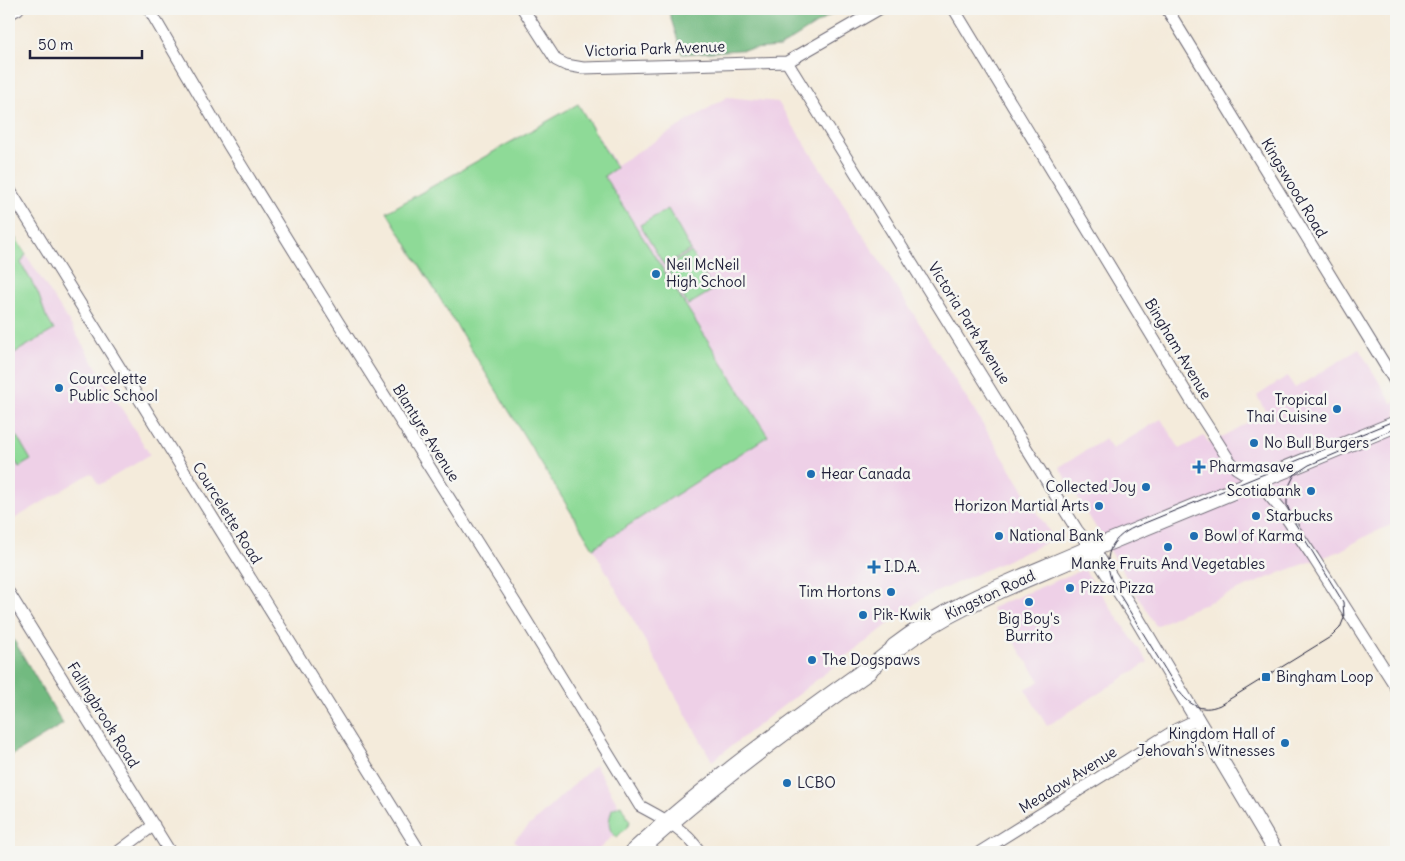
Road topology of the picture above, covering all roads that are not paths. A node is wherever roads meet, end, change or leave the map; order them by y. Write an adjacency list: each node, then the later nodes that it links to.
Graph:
1 (18, 9): 7 (street)
2 (149, 9): 19 (street, Blantyre Avenue)
3 (523, 9): 8 (street, Victoria Park Avenue)
4 (879, 9): 8 (street)
5 (954, 9): 12 (street, Bingham Avenue)
6 (1167, 9): 10 (street, Kingswood Road)
7 (9, 14)
8 (787, 62): 13 (street, Victoria Park Avenue)
9 (9, 189): 23 (street, Courcelette Road)
10 (1396, 383)
11 (1396, 424): 12 (main road, Kingston Road)
12 (1257, 481): 13 (main road, Kingston Road); 17 (street, Bingham Avenue)
13 (1092, 549): 15 (main road, Kingston Road); 18 (street, Victoria Park Avenue)
14 (9, 593): 20 (street, Fallingbrook Road)
15 (895, 648): 16 (main road, Kingston Road)
16 (868, 670): 19 (main road, Kingston Road)
17 (1396, 687)
18 (1198, 719): 26 (street, Meadow Avenue); 27 (street, Victoria Park Avenue)
19 (669, 822): 24 (main road, Kingston Road); 25 (street, Blantyre Avenue)
20 (154, 825): 21 (street); 22 (street, Fallingbrook Road)
21 (118, 852)
22 (170, 852)
23 (420, 852)
24 (635, 852)
25 (700, 852)
26 (980, 852)
27 (1276, 852)

